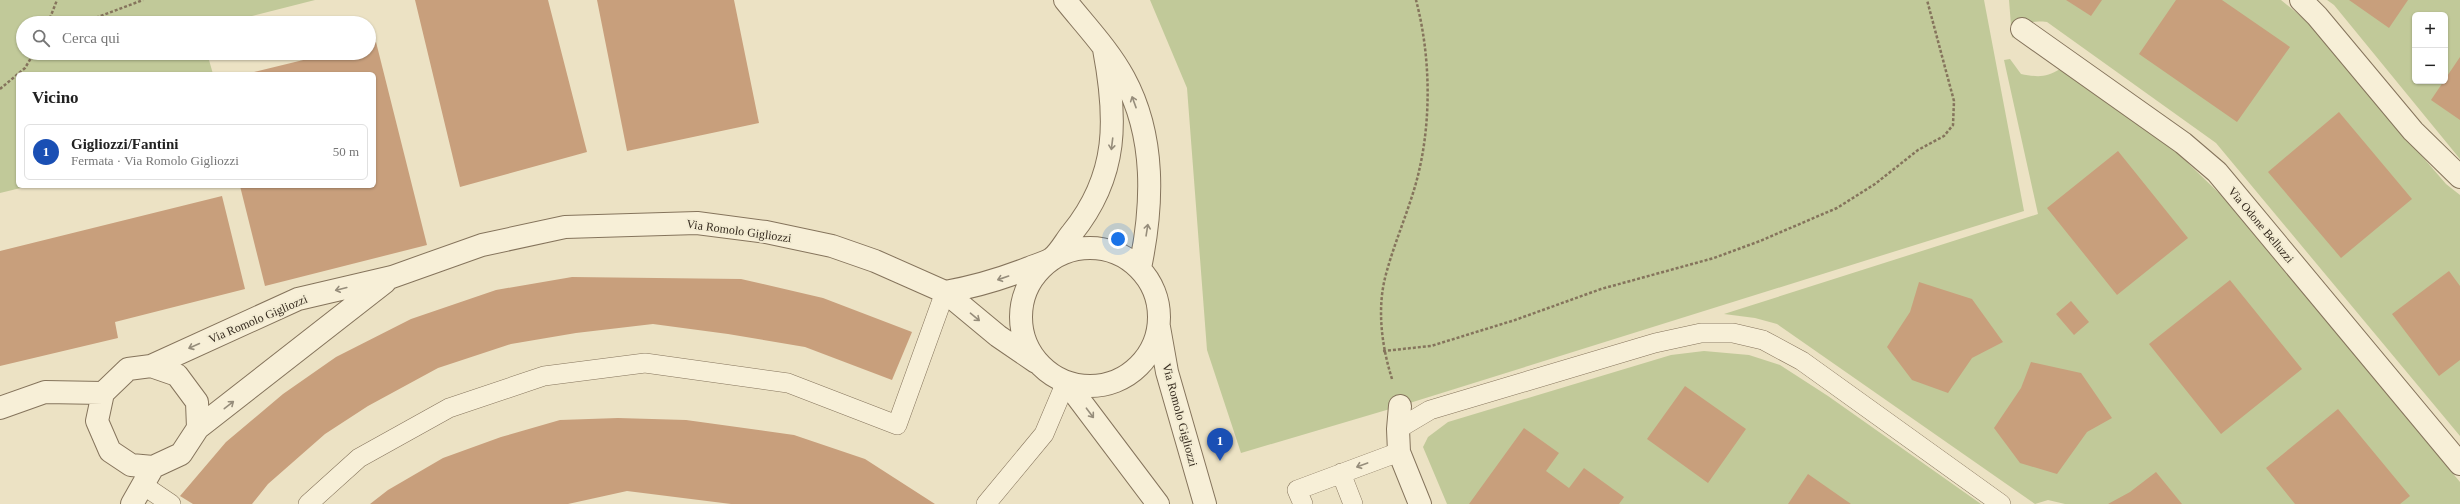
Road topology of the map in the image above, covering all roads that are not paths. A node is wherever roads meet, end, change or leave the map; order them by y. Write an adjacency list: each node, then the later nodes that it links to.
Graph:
1 (1065, 0): 4 (street)
2 (2301, 0): 5 (street)
3 (2022, 29): 20 (street, Via Odone Belluzzi)
4 (1104, 49): 6 (street, one-way to 6); 7 (street, one-way to 4)
5 (2460, 177)
6 (1052, 258): 7 (street); 9 (street, one-way to 9); 11 (street)
7 (1140, 268): 10 (street)
8 (392, 277): 9 (street, Via Romolo Gigliozzi); 12 (street, Via Romolo Gigliozzi, one-way to 12); 17 (street, Via Romolo Gigliozzi, one-way to 8)
9 (945, 292): 11 (street, Via Romolo Gigliozzi, one-way to 11); 25 (lane)
10 (1159, 324): 13 (street); 28 (street, Via Romolo Gigliozzi)
11 (1036, 362): 13 (street)
12 (151, 366): 14 (street, Via Romolo Gigliozzi); 17 (street, Via Romolo Gigliozzi)
13 (1066, 382): 26 (lane); 27 (street, one-way to 27)
14 (103, 393): 16 (street); 22 (street)
15 (1400, 406): 18 (street)
16 (0, 408)
17 (198, 428): 22 (street, Via Romolo Gigliozzi)
18 (1398, 429): 19 (street); 32 (lane)
19 (1399, 452): 21 (lane, one-way to 21); 31 (street)
20 (2460, 464)
21 (1341, 473): 29 (lane); 30 (lane)
22 (148, 476): 23 (street); 24 (lane)
23 (132, 504)
24 (171, 504)
25 (308, 504)
26 (986, 504)
27 (1158, 504)
28 (1206, 504)
29 (1303, 504)
30 (1353, 504)
31 (1420, 504)
32 (2001, 504)

